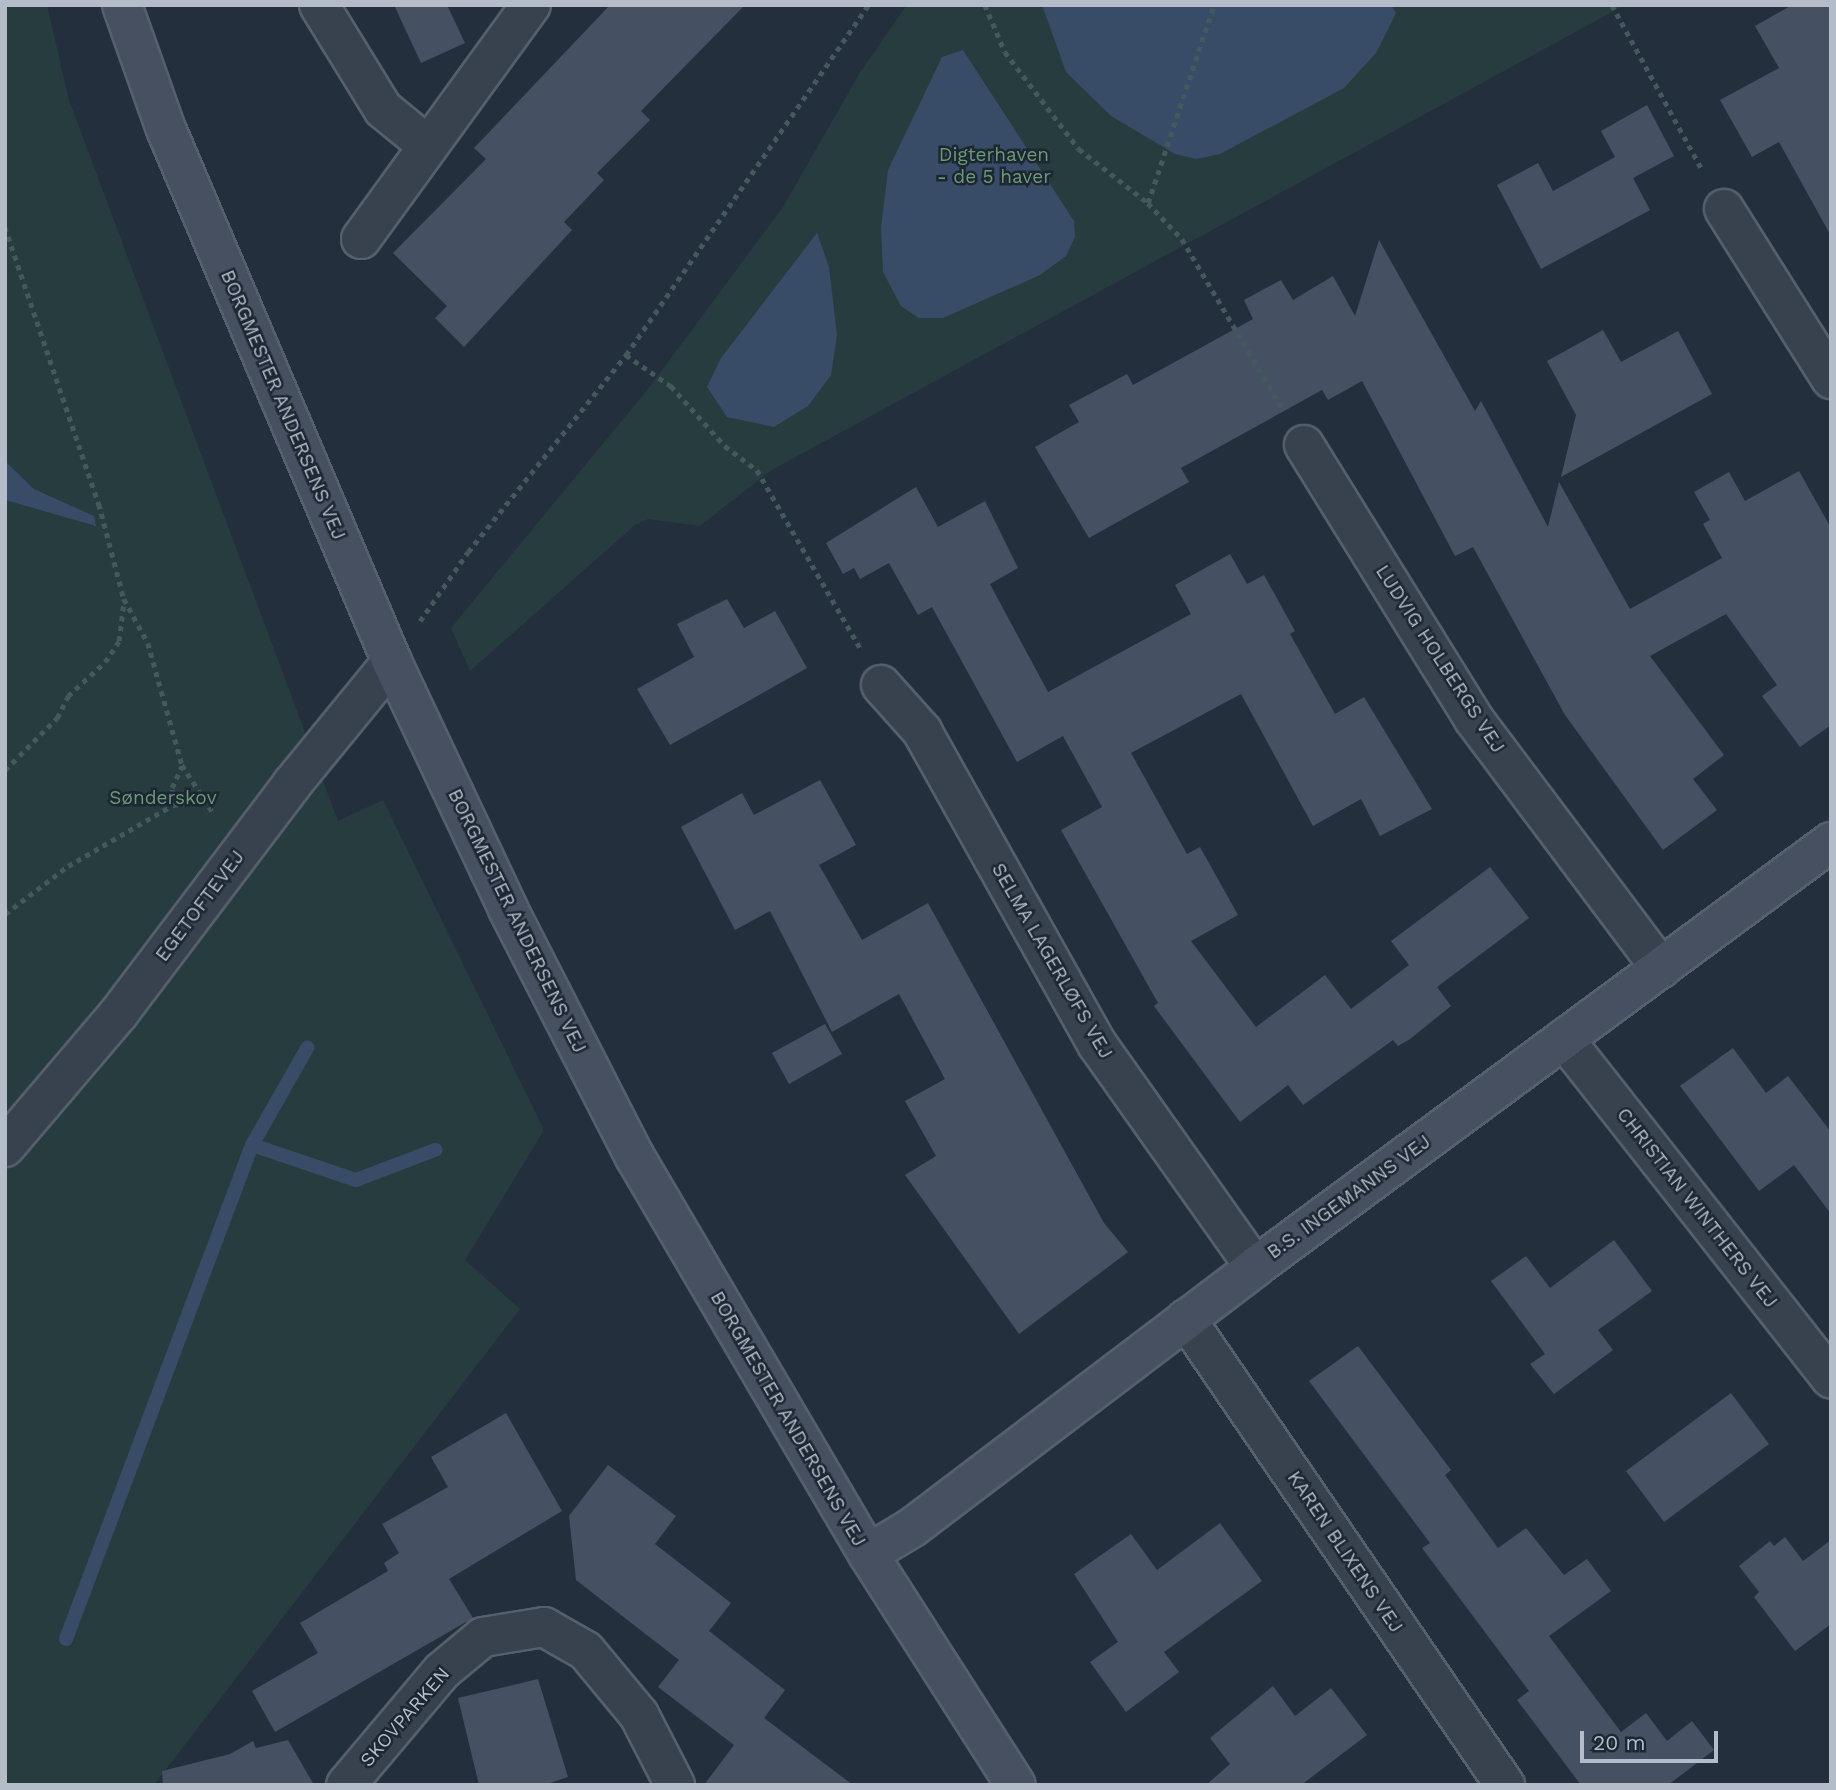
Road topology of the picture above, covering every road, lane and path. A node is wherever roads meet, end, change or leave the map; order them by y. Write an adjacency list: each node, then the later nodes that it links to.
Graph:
1 (122, 5): 17 (street, BORGMESTER ANDERSENS VEJ)
2 (318, 5): 8 (street)
3 (531, 5): 8 (street)
4 (868, 5): 13 (path)
5 (985, 5): 9 (path)
6 (1214, 5): 9 (path)
7 (1612, 5): 10 (path)
8 (428, 146): 12 (street)
9 (1149, 203): 15 (path)
10 (1724, 209): 14 (street)
11 (5, 227): 16 (path)
12 (361, 239)
13 (626, 355): 17 (path); 18 (path)
14 (1831, 379)
15 (1304, 445): 26 (street, LUDVIG HOLBERGS VEJ)
16 (124, 599): 19 (path); 20 (path)
17 (392, 662): 24 (street, EGETOFTEVEJ); 32 (street, BORGMESTER ANDERSENS VEJ)
18 (881, 685): 29 (street, SELMA LAGERLØFS VEJ)
19 (182, 765): 21 (path); 22 (path)
20 (5, 769)
21 (204, 801): 22 (path); 24 (path)
22 (173, 805): 25 (path)
23 (1831, 842): 26 (street, B.S. INGEMANNS VEJ)
24 (242, 852): 28 (street, EGETOFTEVEJ)
25 (5, 914)
26 (1661, 968): 27 (street, B.S. INGEMANNS VEJ)
27 (1564, 1039): 29 (street, B.S. INGEMANNS VEJ); 31 (street, CHRISTIAN WINTHERS VEJ)
28 (5, 1147)
29 (1255, 1266): 30 (street, B.S. INGEMANNS VEJ)
30 (1186, 1319): 32 (street, B.S. INGEMANNS VEJ); 36 (street, KAREN BLIXENS VEJ)
31 (1831, 1378)
32 (868, 1554): 35 (street, BORGMESTER ANDERSENS VEJ)
33 (346, 1785): 34 (street, SKOVPARKEN)
34 (675, 1785)
35 (1016, 1785)
36 (1505, 1785)

